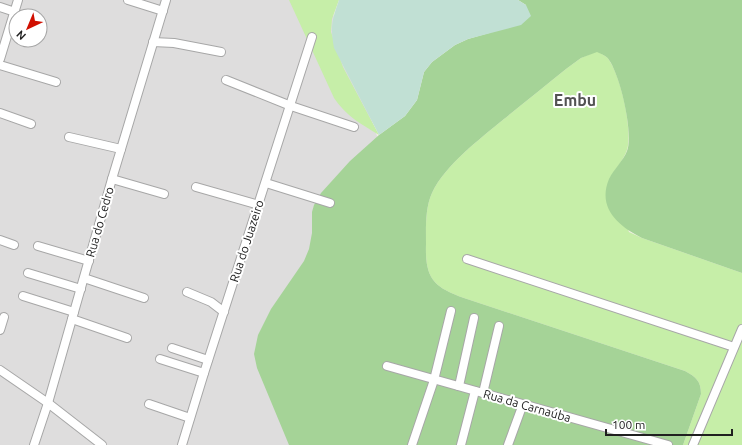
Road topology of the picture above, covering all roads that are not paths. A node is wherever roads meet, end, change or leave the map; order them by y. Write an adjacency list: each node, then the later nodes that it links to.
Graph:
1 (128, 0): 3 (street)
2 (166, 0): 3 (street, Rua do Cedro)
3 (163, 10): 6 (street, Rua do Cedro)
4 (8, 34): 8 (street)
5 (312, 37): 12 (street, Rua do Juazeiro)
6 (153, 42): 7 (street); 17 (street, Rua do Cedro)
7 (221, 52)
8 (0, 59)
9 (0, 65): 11 (street)
10 (226, 80): 12 (street)
11 (56, 82)
12 (291, 106): 15 (street); 19 (street, Rua do Juazeiro)
13 (0, 113): 14 (street)
14 (31, 124)
15 (354, 126)
16 (69, 137): 17 (street)
17 (121, 150): 18 (street, Rua do Cedro)
18 (112, 179): 21 (street); 28 (street, Rua do Cedro)
19 (266, 183): 22 (street); 23 (street, Rua do Juazeiro)
20 (196, 187): 23 (street)
21 (164, 194)
22 (330, 203)
23 (259, 205): 36 (street, Rua do Juazeiro)
24 (0, 240): 25 (street)
25 (14, 245)
26 (38, 246): 28 (street)
27 (467, 259): 44 (street)
28 (89, 261): 30 (street, Rua do Cedro)
29 (28, 273): 31 (street)
30 (84, 278): 31 (street, Rua do Cedro); 34 (street)
31 (81, 289): 37 (street, Rua do Cedro)
32 (187, 292): 36 (street)
33 (23, 296): 37 (street)
34 (144, 298)
35 (451, 311): 51 (street)
36 (224, 312): 47 (street, Rua do Juazeiro)
37 (73, 315): 43 (street); 54 (street, Rua do Cedro)
38 (4, 317): 42 (street)
39 (474, 318): 52 (street)
40 (498, 326): 53 (street)
41 (742, 328): 44 (street)
42 (0, 330)
43 (127, 338)
44 (734, 347): 65 (street)
45 (172, 348): 47 (street)
46 (160, 360): 50 (street)
47 (208, 360): 50 (street, Rua do Juazeiro)
48 (387, 366): 51 (street, Rua da Carnaúba)
49 (0, 370): 54 (street)
50 (204, 373): 57 (street, Rua do Juazeiro)
51 (434, 380): 52 (street, Rua da Carnaúba); 61 (street)
52 (459, 386): 53 (street, Rua da Carnaúba)
53 (479, 392): 56 (street, Rua da Carnaúba); 62 (street)
54 (48, 403): 58 (street, Rua do Cedro); 59 (street)
55 (149, 404): 57 (street)
56 (523, 404): 63 (street); 64 (street, Rua da Carnaúba)
57 (190, 418): 60 (street, Rua do Juazeiro)
58 (34, 445)
59 (102, 445)
60 (182, 445)
61 (412, 445)
62 (461, 445)
63 (508, 445)
64 (668, 445)
65 (693, 445)

